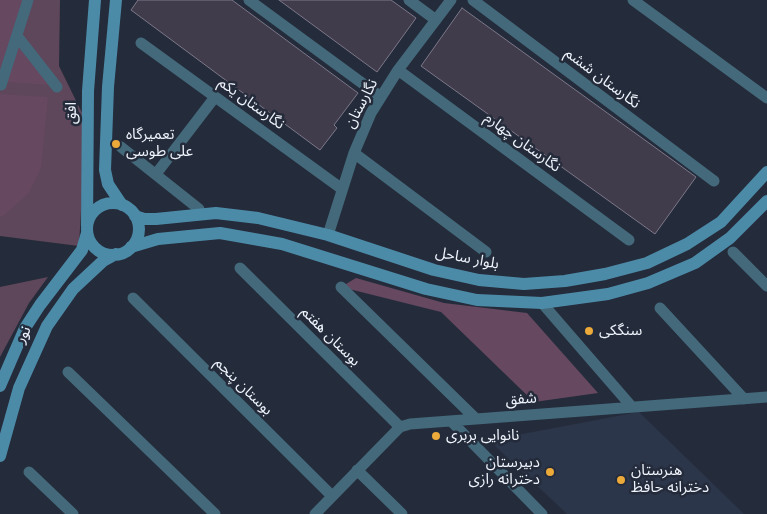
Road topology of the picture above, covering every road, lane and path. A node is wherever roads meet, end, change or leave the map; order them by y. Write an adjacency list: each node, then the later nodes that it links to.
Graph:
1 (28, 0): 10 (street)
2 (95, 0): 28 (main road, افق)
3 (116, 0): 25 (main road)
4 (249, 0): 16 (street)
5 (409, 0): 9 (street)
6 (450, 0): 9 (street, نگارستان)
7 (473, 0): 22 (street, نگارستان ششم)
8 (633, 0): 17 (street)
9 (436, 20): 12 (street, نگارستان)
10 (16, 36): 13 (street); 14 (street)
11 (141, 43): 15 (street, نگارستان یکم)
12 (398, 70): 16 (street, نگارستان); 30 (street, نگارستان چهارم)
13 (1, 85)
14 (57, 87)
15 (215, 97): 21 (street); 23 (street, نگارستان یکم)
16 (380, 98): 19 (street, نگارستان)
17 (767, 98)
18 (121, 148): 21 (street)
19 (354, 153): 23 (street, نگارستان); 32 (street)
20 (767, 172): 36 (main road, بلوار ساحل)
21 (156, 174): 26 (street)
22 (714, 181)
23 (342, 189): 29 (street, نگارستان)
24 (767, 202): 40 (main road)
25 (122, 205): 27 (main road); 28 (main road)
26 (199, 209)
27 (135, 216): 29 (main road, بلوار ساحل); 31 (main road)
28 (87, 230): 34 (main road); 43 (main road, نور)
29 (328, 235): 36 (main road, بلوار ساحل)
30 (629, 240)
31 (131, 247): 34 (main road); 40 (main road)
32 (486, 252)
33 (733, 252): 37 (street)
34 (116, 254): 50 (main road, نور)
35 (240, 268): 49 (street, بوستان هفتم)
36 (524, 284): 40 (main road)
37 (767, 286)
38 (341, 288): 47 (street)
39 (133, 298): 53 (street, بوستان پنجم)
40 (542, 303): 46 (street)
41 (660, 308): 45 (street)
42 (68, 372): 55 (street)
43 (0, 386)
44 (767, 397): 45 (street, شفق)
45 (744, 398): 46 (street, شفق)
46 (632, 407): 47 (street, شفق)
47 (476, 419): 48 (street, شفق)
48 (451, 421): 49 (street, شفق); 58 (street)
49 (400, 427): 51 (street)
50 (0, 456)
51 (357, 470): 53 (street); 57 (street)
52 (29, 472): 54 (street)
53 (332, 496): 56 (street)
54 (74, 514)
55 (215, 514)
56 (314, 514)
57 (402, 514)
58 (542, 514)

